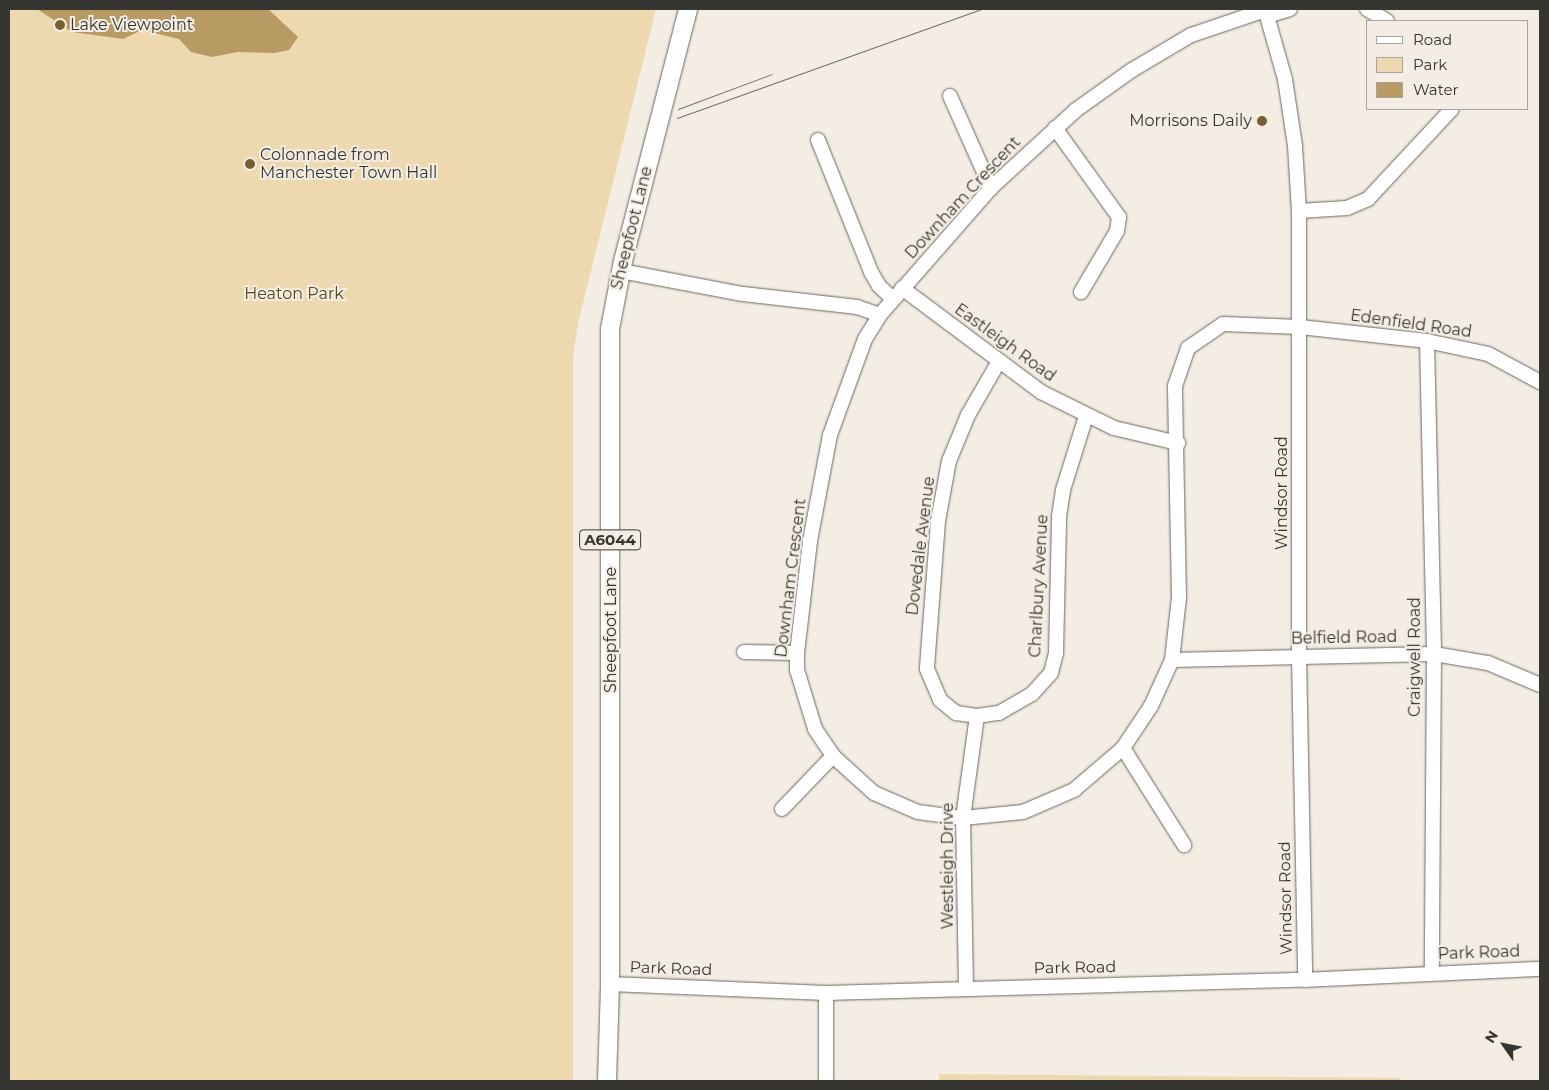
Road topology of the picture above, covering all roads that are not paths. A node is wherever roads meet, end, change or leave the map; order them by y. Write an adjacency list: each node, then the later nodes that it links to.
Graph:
1 (688, 9): 12 (main road, Sheepfoot Lane / A6044)
2 (1290, 9): 4 (street, Downham Crescent)
3 (1367, 9): 5 (street)
4 (1265, 11): 8 (street, Downham Crescent); 11 (street, Windsor Road)
5 (1385, 20)
6 (950, 96): 10 (street)
7 (1451, 110): 11 (street)
8 (1055, 128): 10 (street, Downham Crescent); 14 (street)
9 (818, 140): 15 (street)
10 (991, 188): 13 (street, Downham Crescent)
11 (1299, 211): 17 (street, Windsor Road)
12 (621, 272): 16 (street); 38 (main road, Sheepfoot Lane / A6044)
13 (902, 288): 15 (street, Downham Crescent); 19 (street, Eastleigh Road)
14 (1082, 292)
15 (893, 299): 16 (street, Downham Crescent)
16 (880, 315): 24 (street, Downham Crescent)
17 (1300, 327): 18 (street, Edenfield Road); 22 (street, Downham Crescent); 26 (street, Windsor Road)
18 (1427, 341): 20 (street, Edenfield Road); 25 (street, Craigwell Road)
19 (998, 363): 21 (street, Eastleigh Road); 29 (street, Dovedale Avenue)
20 (1540, 382)
21 (1086, 416): 22 (street, Eastleigh Road); 29 (street, Charlbury Avenue)
22 (1178, 443): 27 (street, Downham Crescent)
23 (744, 652): 24 (street)
24 (797, 653): 31 (street, Downham Crescent)
25 (1434, 654): 26 (street, Belfield Road); 28 (street, Belfield Road); 36 (street, Craigwell Road)
26 (1299, 656): 27 (street, Belfield Road); 37 (street, Windsor Road)
27 (1172, 660): 30 (street, Downham Crescent)
28 (1540, 685)
29 (977, 716): 33 (street, Westleigh Drive)
30 (1123, 748): 33 (street, Downham Crescent); 34 (street)
31 (833, 756): 32 (street); 33 (street, Downham Crescent)
32 (782, 809)
33 (963, 818): 39 (street, Westleigh Drive)
34 (1184, 845)
35 (1540, 969): 36 (street, Park Road)
36 (1432, 973): 37 (street, Park Road)
37 (1305, 980): 39 (street, Park Road)
38 (610, 984): 40 (street, Park Road); 41 (main road, Sheepfoot Lane / A6044)
39 (966, 988): 40 (street, Park Road)
40 (826, 993): 42 (street)
41 (607, 1081)
42 (826, 1081)

